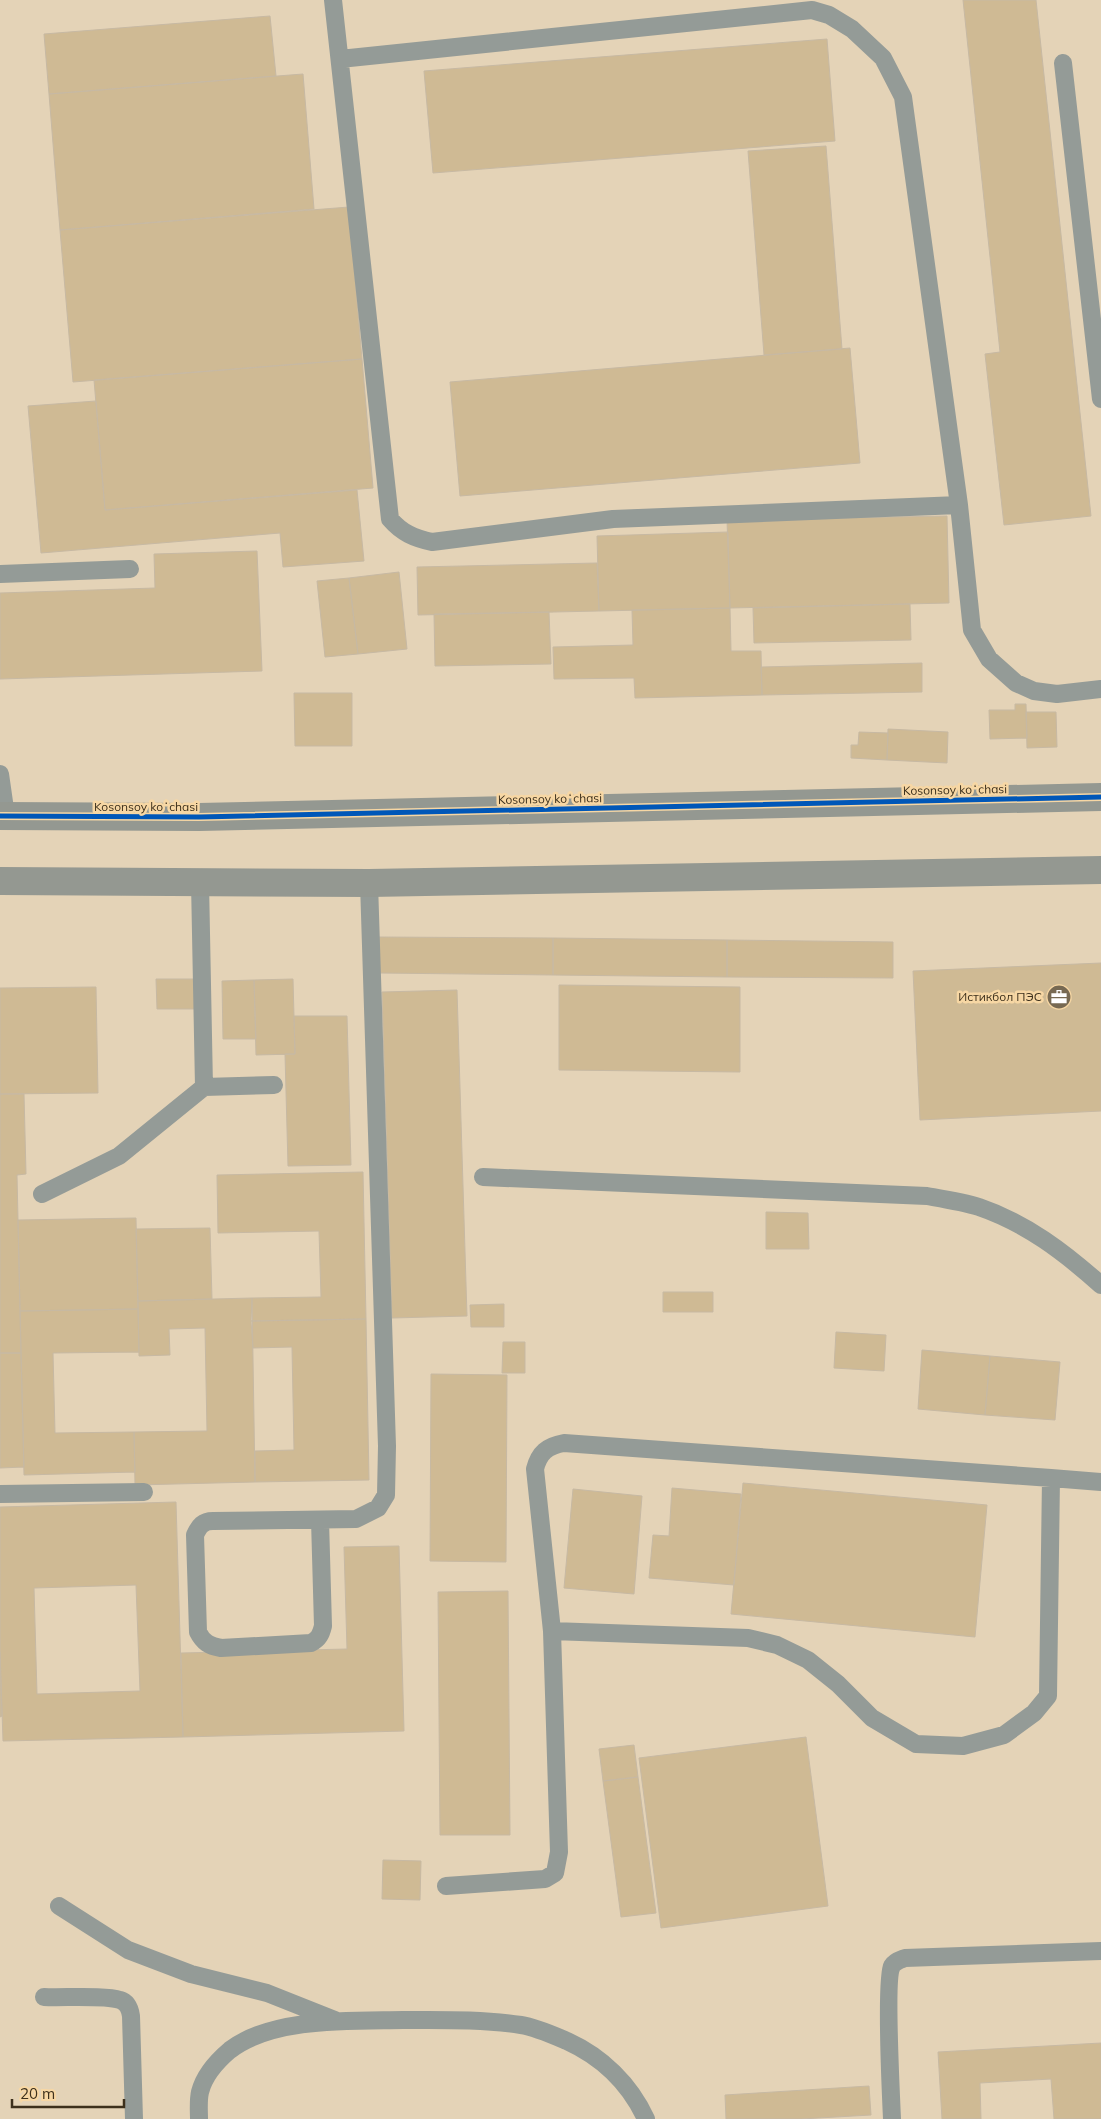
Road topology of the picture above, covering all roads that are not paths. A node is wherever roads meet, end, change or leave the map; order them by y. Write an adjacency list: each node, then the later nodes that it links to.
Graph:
1 (332, 0): 2 (lane)
2 (340, 59): 5 (lane); 5 (lane)
3 (1063, 63): 4 (lane)
4 (1101, 399)
5 (959, 505): 8 (lane)
6 (130, 569): 7 (lane)
7 (0, 574)
8 (1101, 689)
9 (0, 774): 11 (lane)
10 (1101, 797): 11 (street, Kosonsoy koʻchasi)
11 (3, 816)
12 (1101, 870): 15 (street)
13 (0, 880): 14 (street)
14 (200, 882): 15 (street); 17 (lane)
15 (369, 883): 25 (lane)
16 (274, 1085): 17 (lane)
17 (204, 1087): 19 (lane)
18 (483, 1177): 20 (lane)
19 (42, 1194)
20 (1101, 1284)
21 (1051, 1478): 22 (lane); 26 (lane); 26 (lane)
22 (1101, 1482)
23 (144, 1492): 24 (lane)
24 (0, 1494)
25 (320, 1520): 25 (lane)
26 (552, 1632): 27 (lane)
27 (446, 1886)
28 (59, 1906): 31 (lane)
29 (1101, 1952): 35 (lane)
30 (44, 1997): 32 (lane)
31 (338, 2021): 33 (lane); 34 (lane)
32 (134, 2119)
33 (199, 2119)
34 (646, 2119)
35 (892, 2119)

